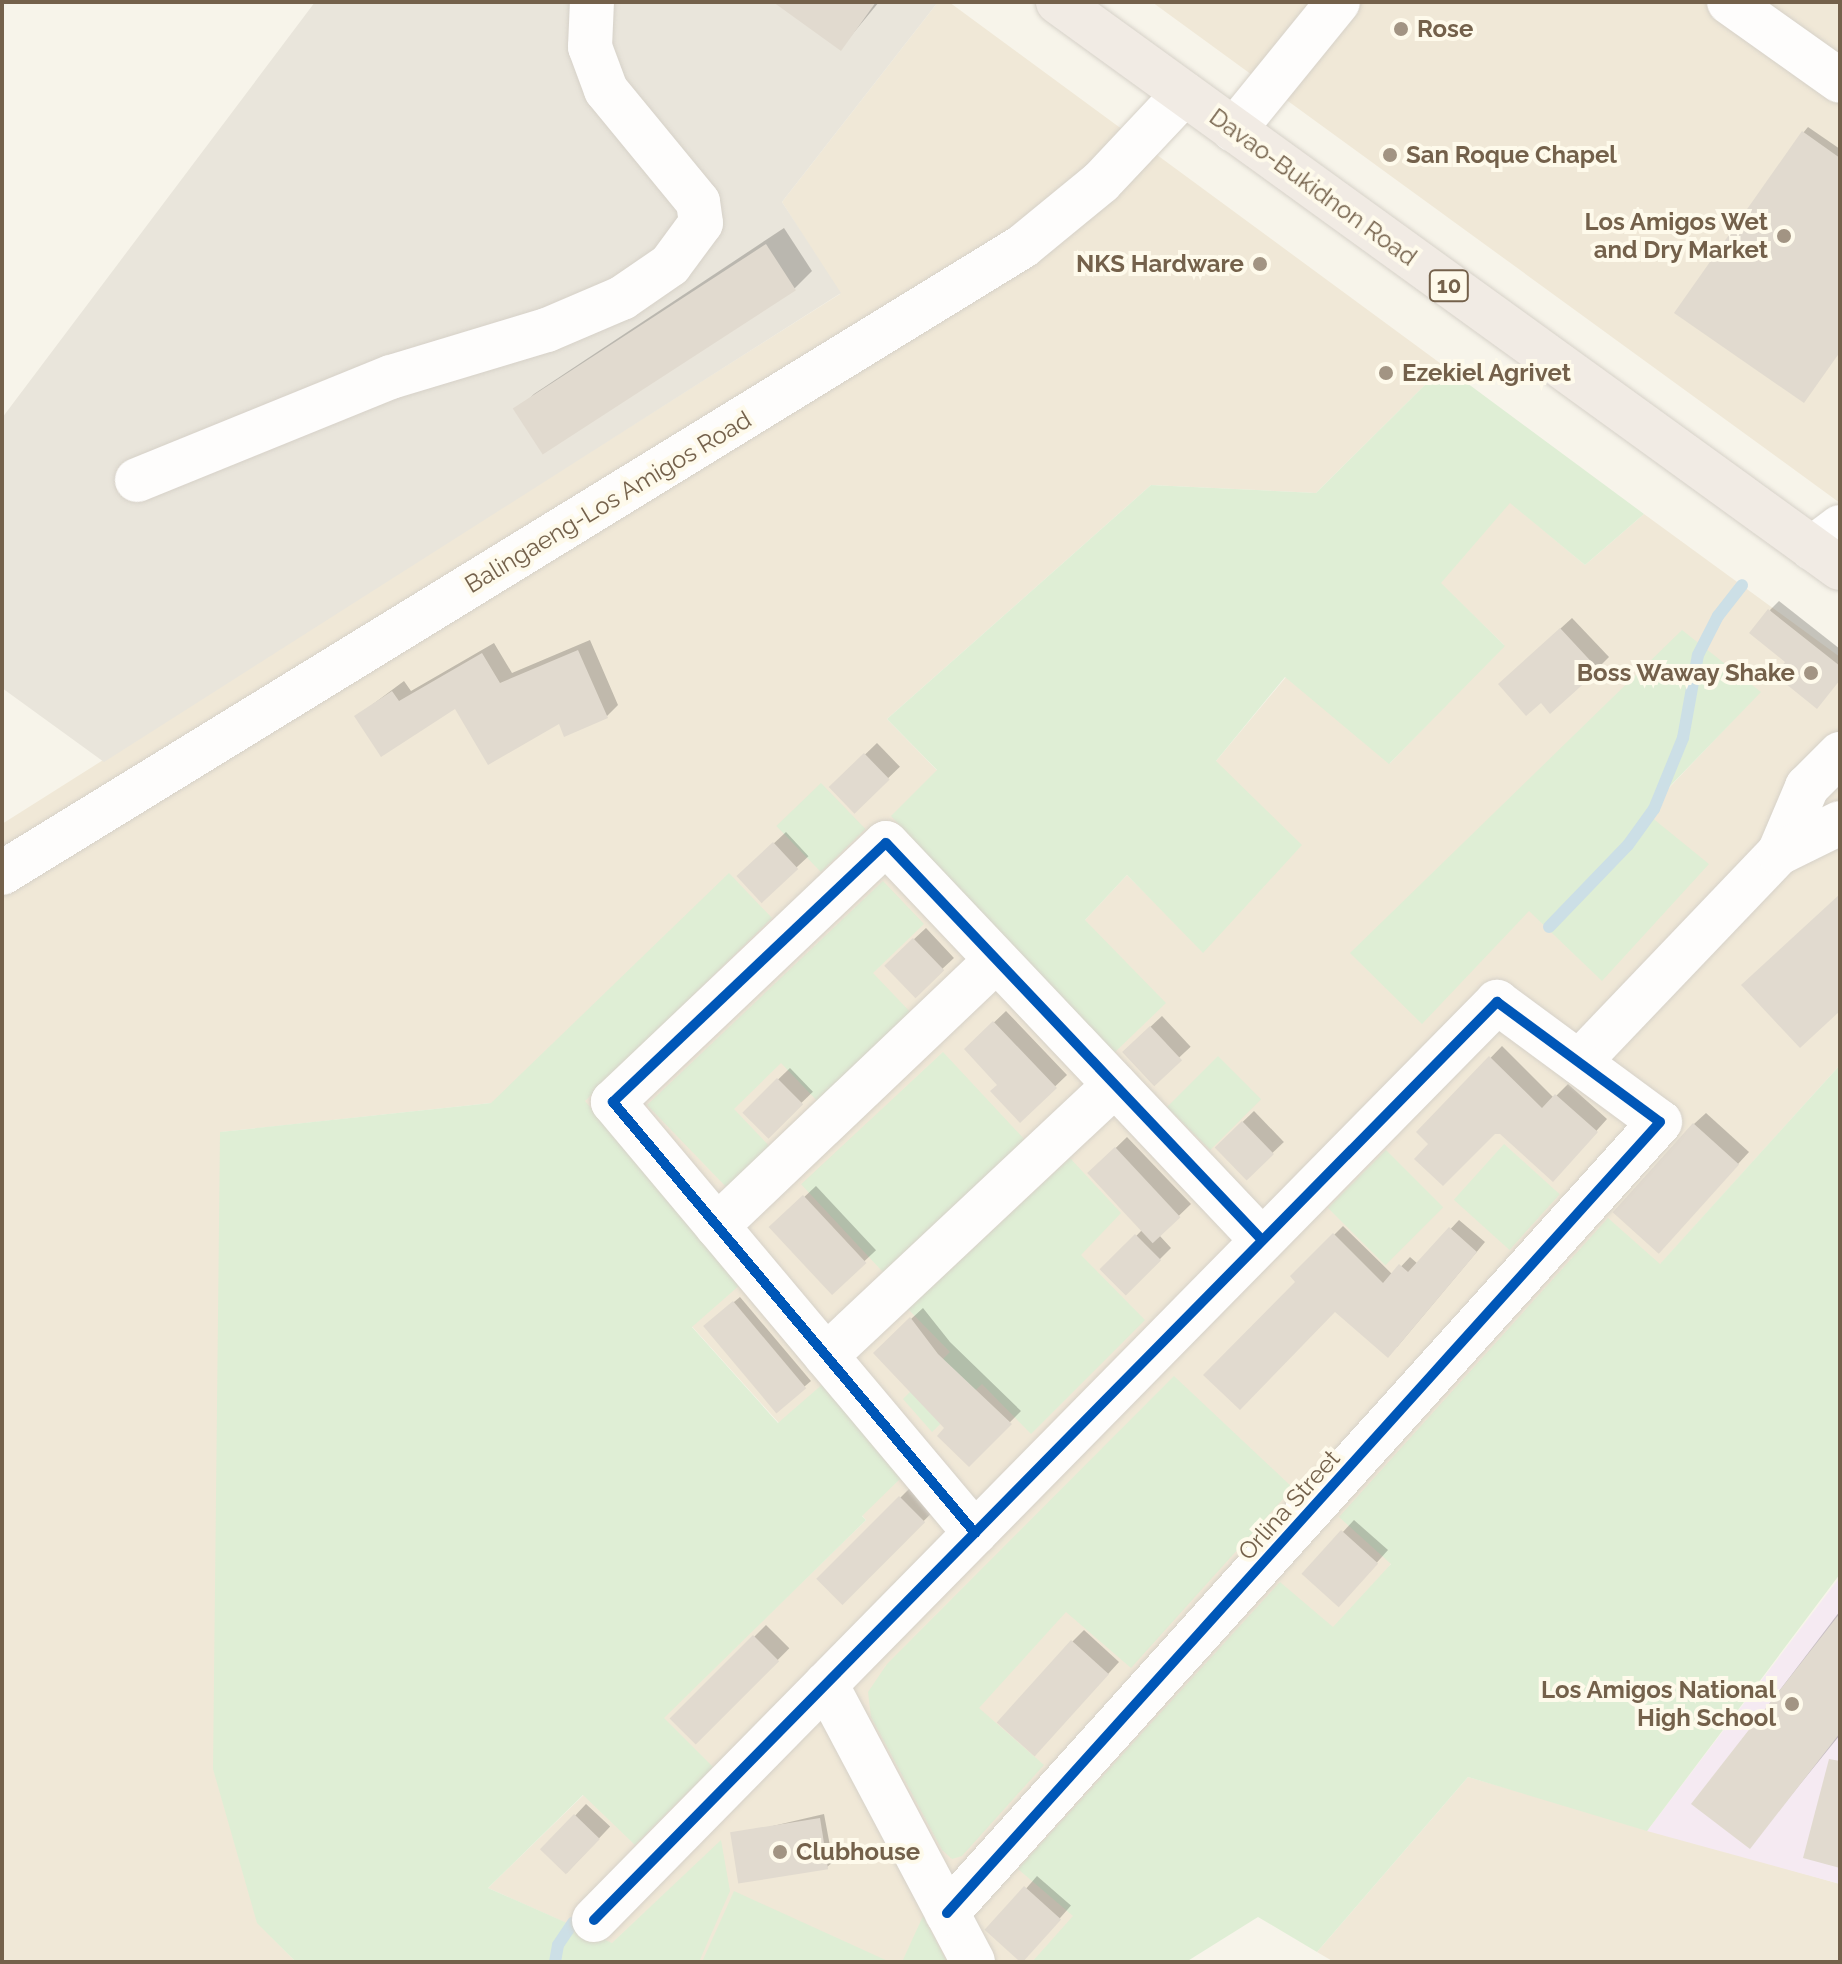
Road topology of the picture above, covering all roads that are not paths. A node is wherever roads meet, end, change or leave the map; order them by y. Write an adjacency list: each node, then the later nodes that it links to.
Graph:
1 (592, 2): 8 (street)
2 (1058, 2): 6 (highway, Davao-Bukidnon Road / 10)
3 (1338, 2): 7 (street)
4 (1729, 2): 5 (street)
5 (1840, 81)
6 (1184, 94): 7 (highway, Davao-Bukidnon Road / 10); 13 (street, Balingaeng-Los Amigos Road)
7 (1234, 130): 9 (highway, Davao-Bukidnon Road / 10)
8 (137, 480)
9 (1831, 548)
10 (1840, 754): 12 (street)
11 (1840, 823): 12 (street)
12 (1779, 853): 15 (street)
13 (2, 873)
14 (996, 960): 16 (street); 17 (street); 17 (street)
15 (1579, 1062): 18 (street); 22 (street, Orlina Street)
16 (1115, 1085): 18 (street); 19 (street)
17 (717, 1226): 19 (street)
18 (1262, 1240): 20 (street)
19 (826, 1356): 20 (street)
20 (975, 1533): 21 (street)
21 (826, 1684): 22 (street); 23 (street)
22 (947, 1913): 24 (street)
23 (594, 1920)
24 (973, 1962)

